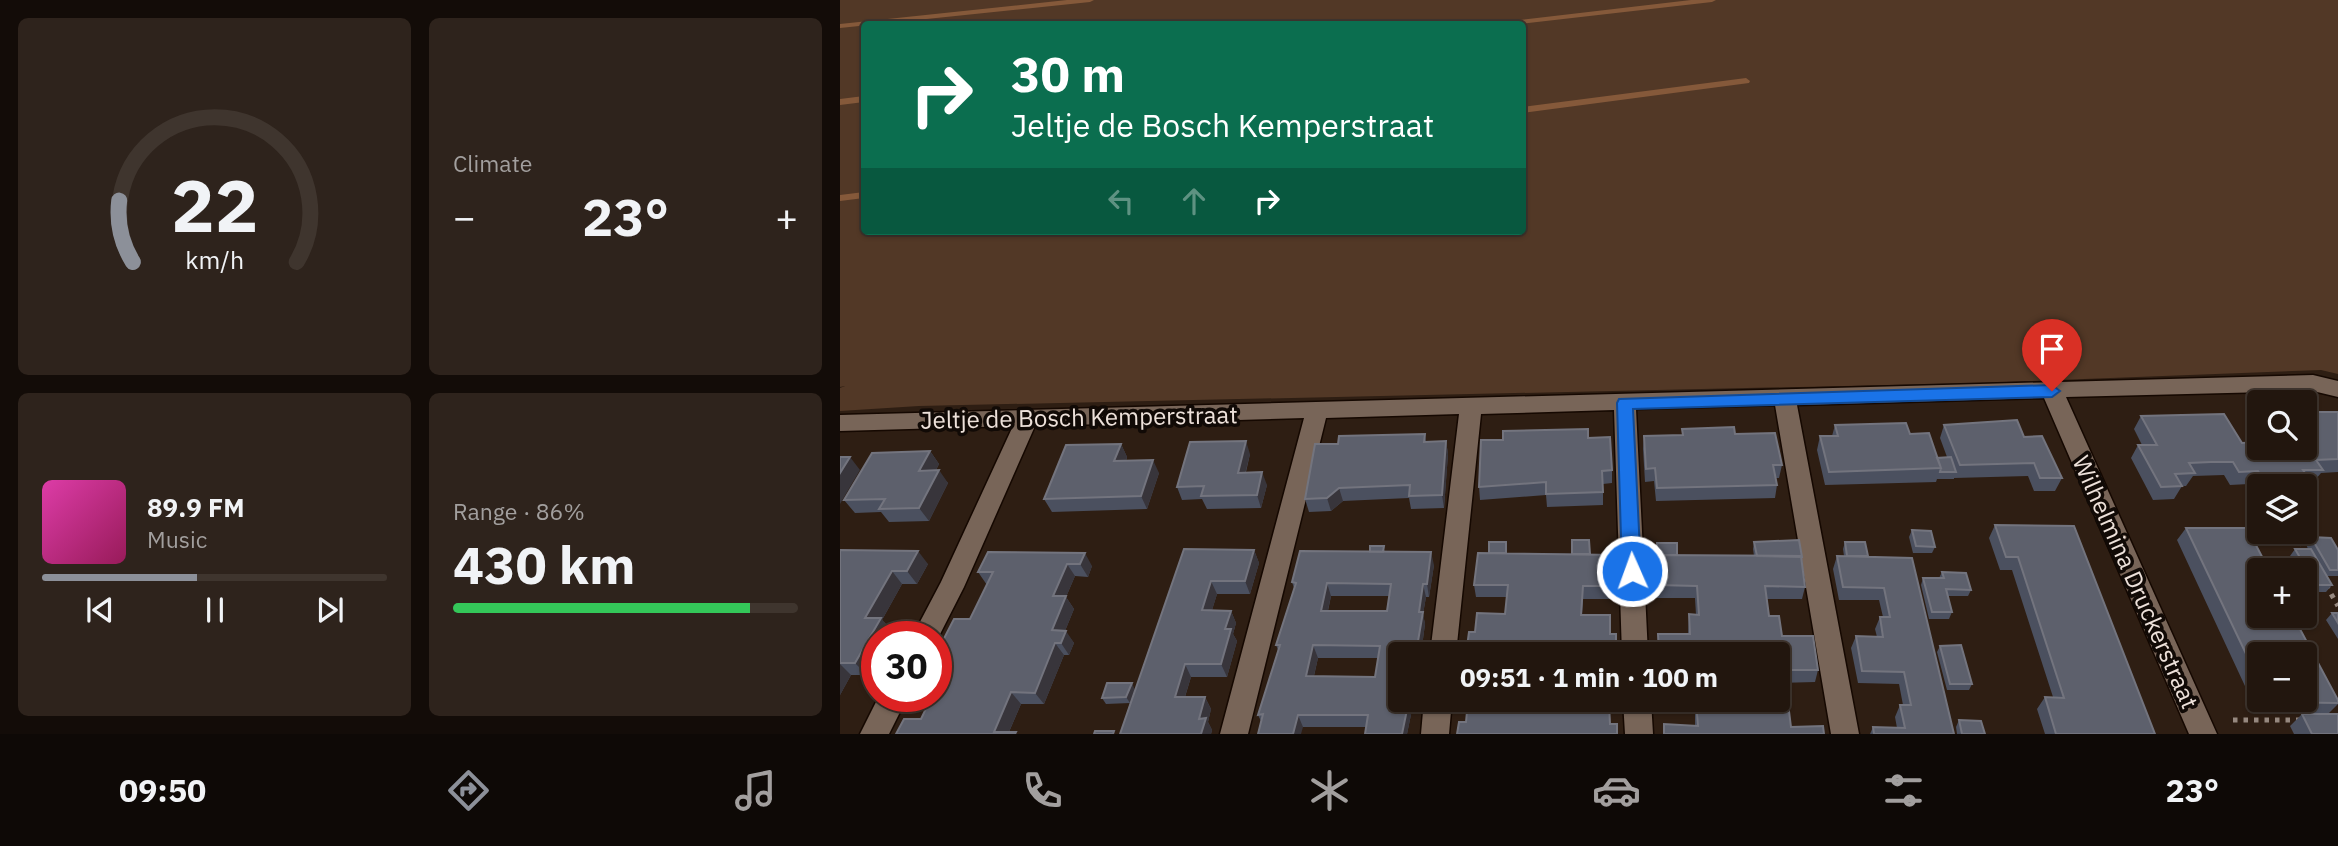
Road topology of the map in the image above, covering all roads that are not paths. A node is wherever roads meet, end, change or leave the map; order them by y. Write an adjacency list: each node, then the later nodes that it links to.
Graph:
1 (2338, 389): 2 (street, Jeltje de Bosch Kemperstraat)
2 (2052, 391): 3 (street, Jeltje de Bosch Kemperstraat); 15 (street, Wilhelmina Druckerstraat)
3 (1785, 398): 4 (street, Jeltje de Bosch Kemperstraat); 20 (street)
4 (1625, 403): 5 (street, Jeltje de Bosch Kemperstraat); 11 (street)
5 (1471, 407): 6 (street, Jeltje de Bosch Kemperstraat); 10 (street)
6 (1317, 411): 7 (street, Jeltje de Bosch Kemperstraat); 17 (street)
7 (1028, 417): 8 (street, Jeltje de Bosch Kemperstraat); 9 (street)
8 (840, 423)
9 (933, 621)
10 (1444, 642)
11 (1635, 642)
12 (886, 712): 16 (street)
13 (1437, 712): 18 (street)
14 (1638, 712): 19 (street)
15 (2200, 727)
16 (874, 734)
17 (1234, 734)
18 (1434, 734)
19 (1639, 734)
20 (1845, 734)

